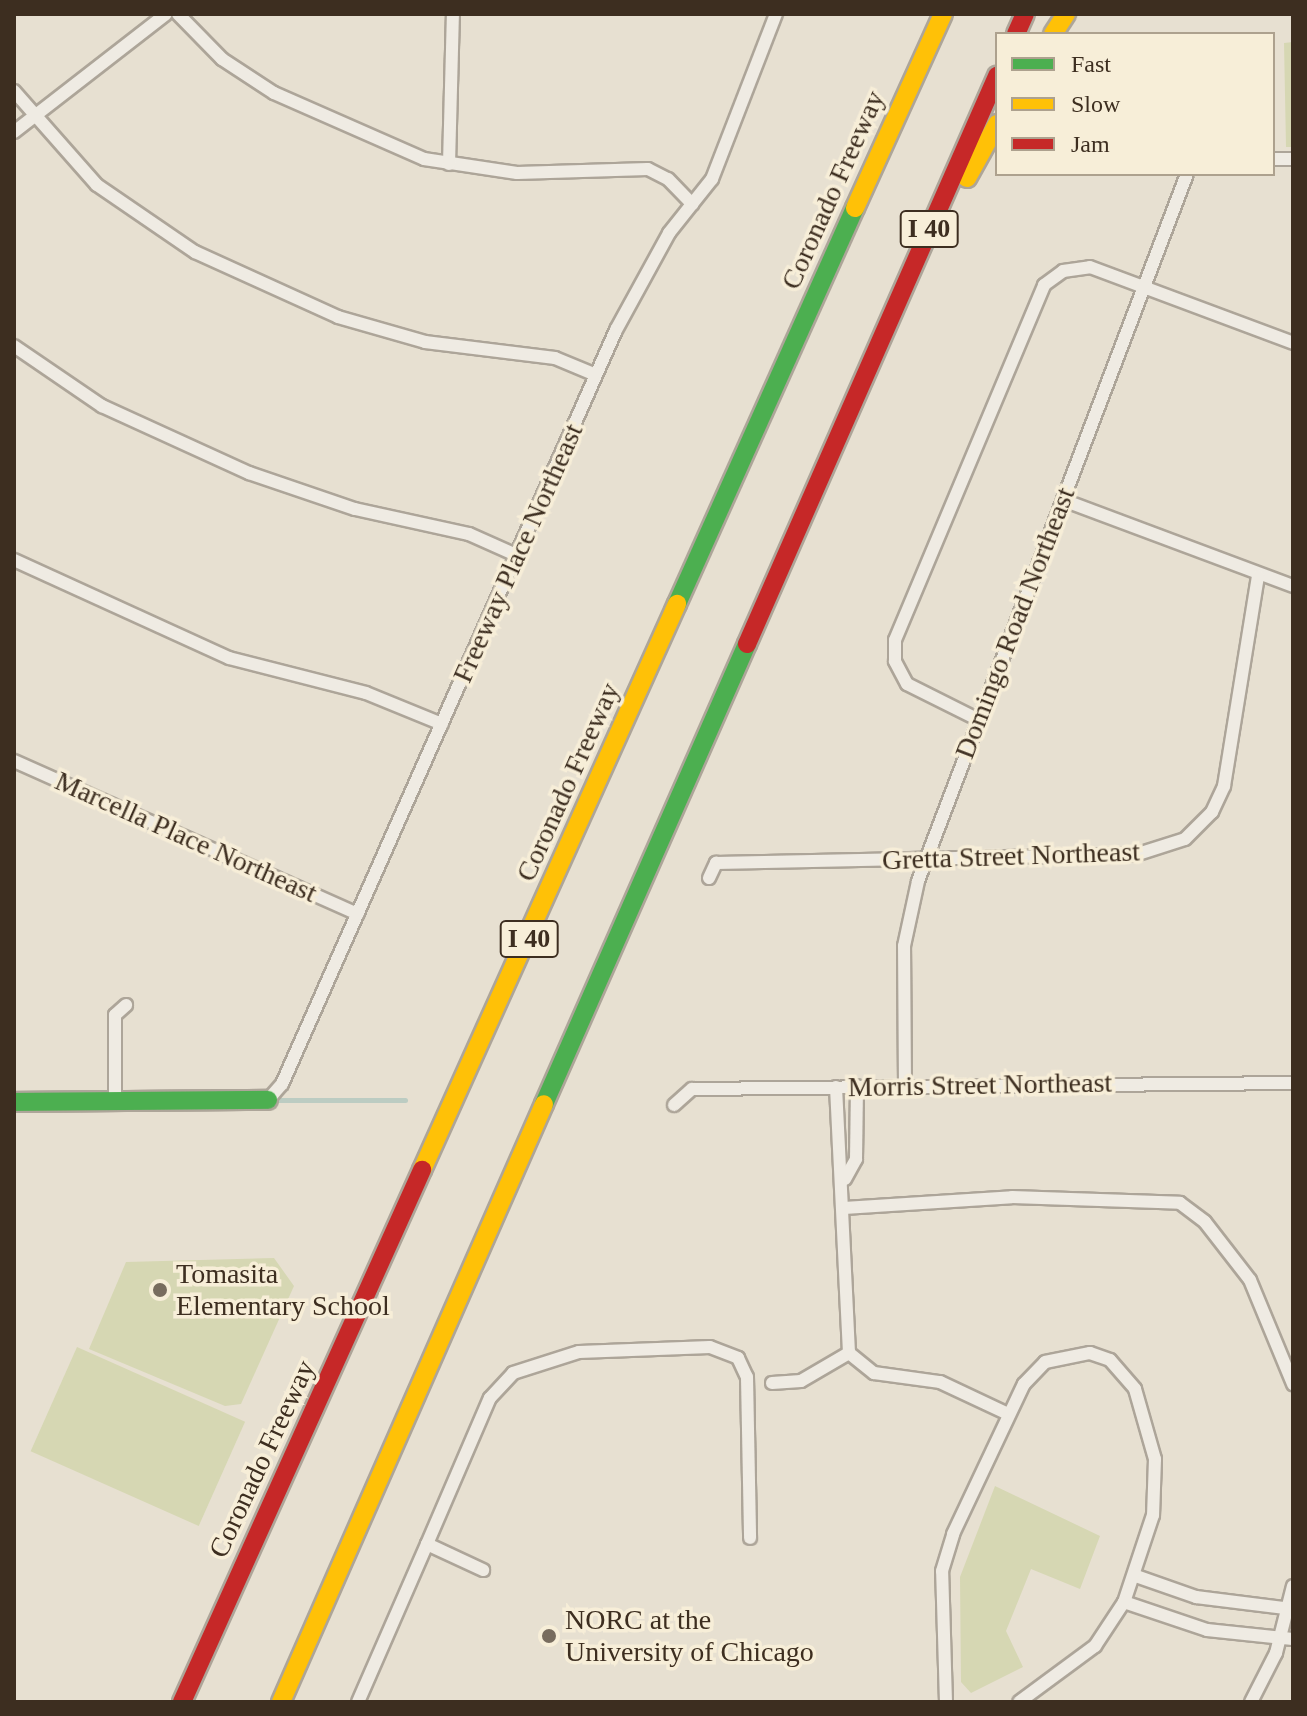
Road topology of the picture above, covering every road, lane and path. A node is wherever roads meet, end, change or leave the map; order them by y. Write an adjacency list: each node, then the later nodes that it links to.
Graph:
1 (166, 14): 11 (street)
2 (178, 14): 14 (street)
3 (453, 14): 14 (street)
4 (929, 14): 15 (main road)
5 (943, 14): 15 (main road, Coronado Freeway / I 40)
6 (1066, 14): 8 (main road)
7 (769, 16): 17 (street, Freeway Place Northeast)
8 (1054, 32)
9 (995, 80): 22 (main road, I 40)
10 (14, 91): 11 (street)
11 (33, 117): 13 (street); 21 (street)
12 (995, 128): 22 (main road)
13 (14, 132)
14 (449, 164): 17 (street)
15 (871, 173): 58 (main road, Coronado Freeway / I 40)
16 (1186, 176): 18 (street, Domingo Road Northeast)
17 (692, 204): 21 (street, Freeway Place Northeast)
18 (1143, 286): 19 (street); 23 (street, Domingo Road Northeast); 28 (street)
19 (1293, 343)
20 (14, 346): 24 (street)
21 (596, 375): 24 (street, Freeway Place Northeast)
22 (861, 382): 59 (main road, I 40)
23 (1063, 500): 26 (street); 28 (street, Domingo Road Northeast)
24 (516, 555): 29 (street, Freeway Place Northeast)
25 (15, 562): 29 (street)
26 (1258, 576): 27 (street); 31 (street, Gretta Street Northeast)
27 (1293, 586)
28 (977, 719): 31 (street, Domingo Road Northeast)
29 (442, 724): 33 (street, Freeway Place Northeast)
30 (14, 761): 33 (street, Marcella Place Northeast)
31 (925, 860): 32 (street, Gretta Street Northeast); 36 (street, Domingo Road Northeast)
32 (709, 878)
33 (357, 914): 39 (street, Freeway Place Northeast)
34 (126, 1005): 40 (street)
35 (1293, 1083): 36 (street, Morris Street Northeast)
36 (905, 1085): 37 (street, Morris Street Northeast)
37 (857, 1086): 38 (street, Morris Street Northeast); 43 (street)
38 (836, 1087): 42 (street, Morris Street Northeast); 43 (street)
39 (268, 1100): 40 (main road)
40 (115, 1101): 41 (main road)
41 (14, 1102)
42 (674, 1105)
43 (845, 1179): 44 (street)
44 (844, 1208): 45 (street); 47 (street)
45 (849, 1353): 46 (street); 48 (street)
46 (772, 1383)
47 (1293, 1384)
48 (1008, 1414): 52 (street); 61 (street)
49 (750, 1538): 50 (street)
50 (427, 1544): 51 (street); 60 (street)
51 (483, 1570)
52 (1136, 1576): 54 (street); 55 (street)
53 (1293, 1586): 55 (street)
54 (1124, 1602): 56 (street); 62 (street)
55 (1290, 1609): 56 (street)
56 (1286, 1639): 57 (street)
57 (1254, 1698): 63 (street)
58 (182, 1702)
59 (281, 1702)
60 (358, 1702)
61 (946, 1702)
62 (1019, 1702)
63 (1270, 1702)

